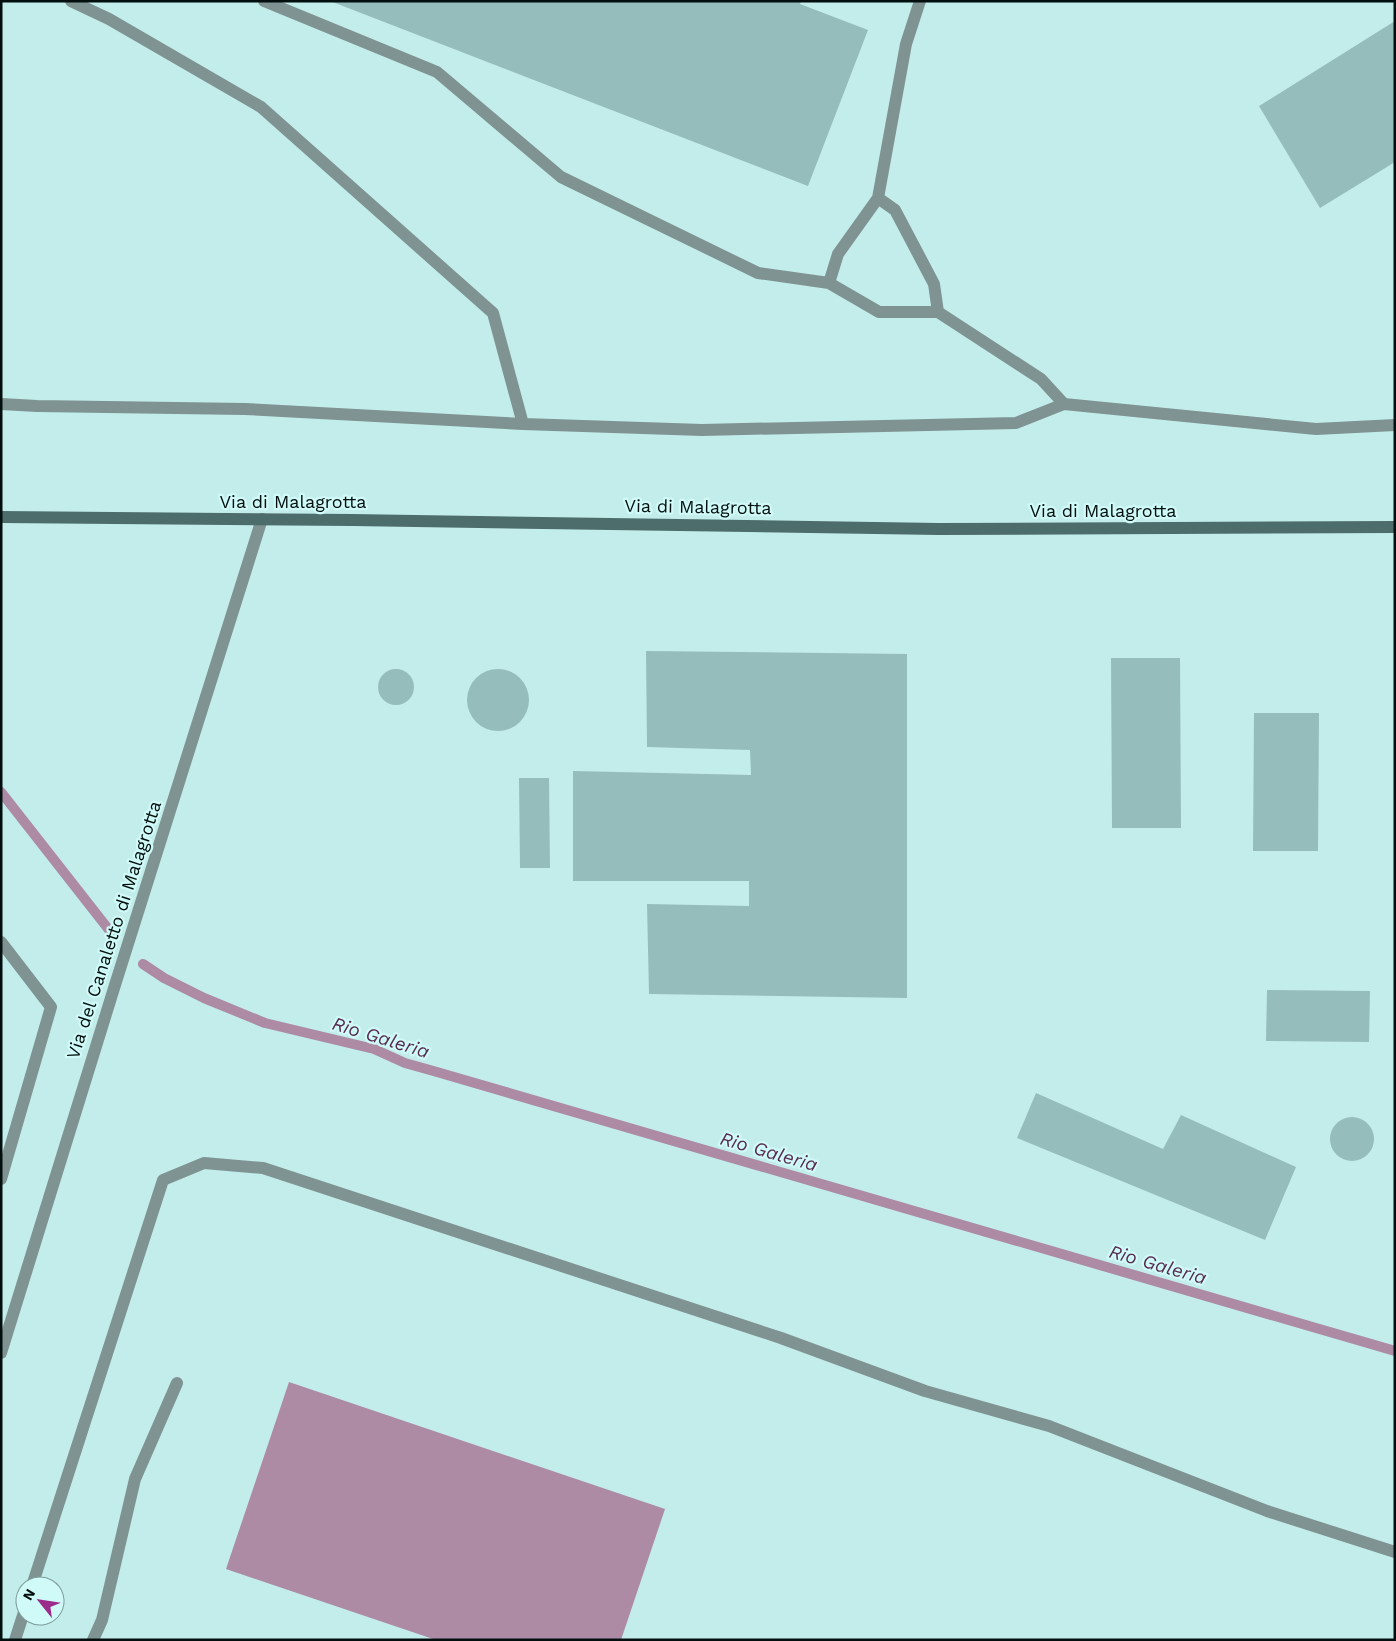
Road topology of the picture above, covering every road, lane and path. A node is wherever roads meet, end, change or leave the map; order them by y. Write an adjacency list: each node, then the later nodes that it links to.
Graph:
1 (71, 1): 9 (street)
2 (264, 1): 5 (street)
3 (920, 1): 4 (street)
4 (878, 198): 5 (street); 6 (street)
5 (829, 283): 6 (street)
6 (938, 312): 8 (street)
7 (1, 404): 9 (street)
8 (1064, 404): 9 (street); 10 (street)
9 (523, 424)
10 (1395, 426)
11 (1, 517): 12 (main road, Via di Malagrotta)
12 (262, 519): 13 (main road, Via di Malagrotta); 16 (street, Via del Canaletto di Malagrotta)
13 (1395, 528)
14 (1, 942): 15 (street)
15 (1, 1179)
16 (1, 1352)
17 (177, 1383): 22 (street)
18 (1395, 1552): 19 (street)
19 (35, 1576)
20 (20, 1626): 21 (street)
21 (15, 1640)
22 (93, 1640)

